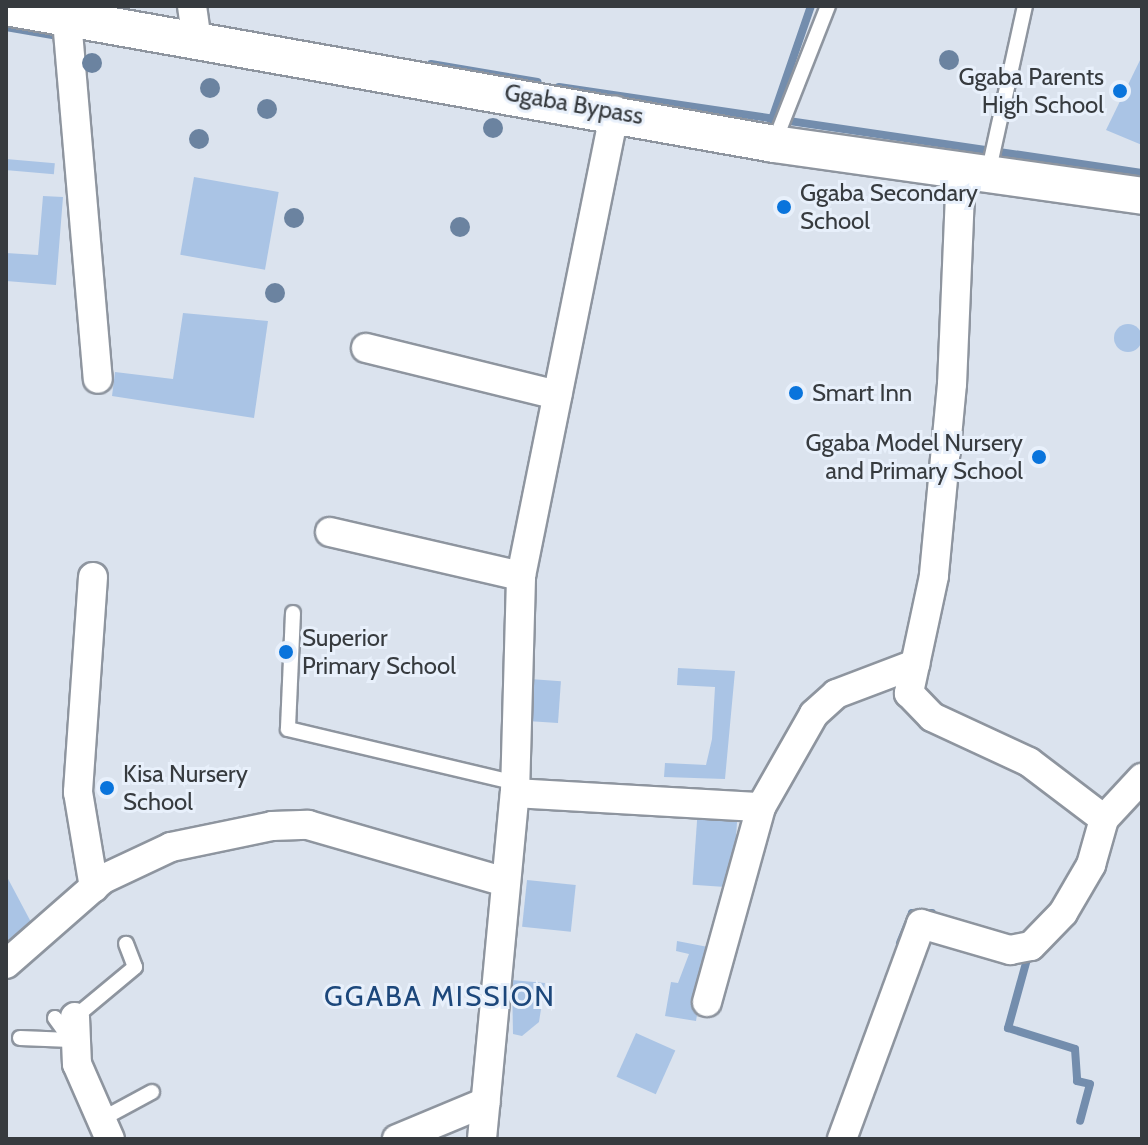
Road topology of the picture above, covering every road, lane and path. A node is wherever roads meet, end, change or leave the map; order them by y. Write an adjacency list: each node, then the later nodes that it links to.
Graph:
1 (192, 6): 6 (street)
2 (828, 6): 8 (lane)
3 (1025, 6): 9 (lane)
4 (6, 7): 5 (street, Ggaba Bypass)
5 (67, 20): 6 (street, Ggaba Bypass); 12 (street)
6 (197, 43): 7 (street, Ggaba Bypass)
7 (615, 110): 8 (street, Ggaba Bypass); 13 (street)
8 (774, 144): 9 (street, Ggaba Bypass)
9 (974, 172): 10 (street, Ggaba Bypass); 18 (street)
10 (1142, 196)
11 (366, 348): 13 (street)
12 (98, 379)
13 (557, 395): 15 (street)
14 (330, 532): 15 (street)
15 (521, 576): 20 (street)
16 (93, 577): 24 (street)
17 (293, 613): 20 (lane)
18 (915, 664): 21 (street); 22 (street)
19 (1142, 778): 22 (street)
20 (516, 788): 21 (street); 23 (street)
21 (761, 807): 27 (street)
22 (1104, 819): 35 (street)
23 (502, 881): 24 (street); 31 (street)
24 (94, 888): 26 (street)
25 (126, 944): 28 (lane)
26 (6, 964)
27 (707, 1002)
28 (67, 1025): 29 (lane); 32 (street)
29 (20, 1038)
30 (152, 1092): 32 (lane)
31 (486, 1102): 33 (street); 34 (street)
32 (105, 1130)
33 (397, 1139)
34 (482, 1139)
35 (842, 1139)

